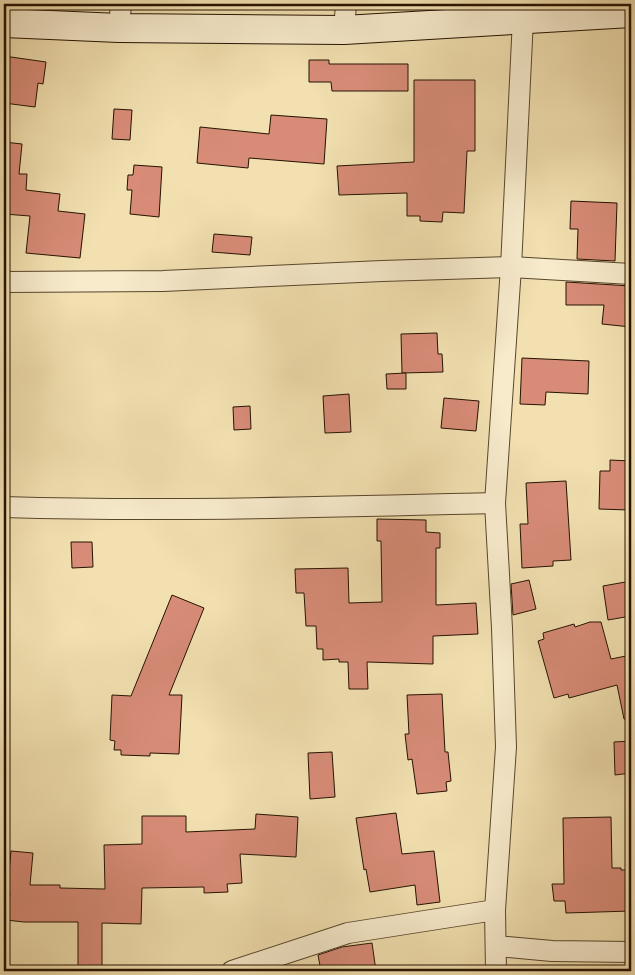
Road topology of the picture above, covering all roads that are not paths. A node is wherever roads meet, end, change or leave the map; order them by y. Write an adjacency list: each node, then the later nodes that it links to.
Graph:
1 (631, 13): 4 (main road)
2 (120, 16): 3 (main road); 5 (main road)
3 (345, 17): 4 (main road)
4 (523, 18): 6 (street)
5 (4, 23)
6 (511, 267): 7 (street); 8 (street); 9 (street)
7 (631, 274)
8 (4, 282)
9 (495, 503): 10 (street); 11 (street)
10 (4, 507)
11 (495, 910): 12 (street); 14 (street)
12 (496, 946): 13 (street); 15 (street)
13 (631, 952)
14 (232, 971)
15 (496, 971)

